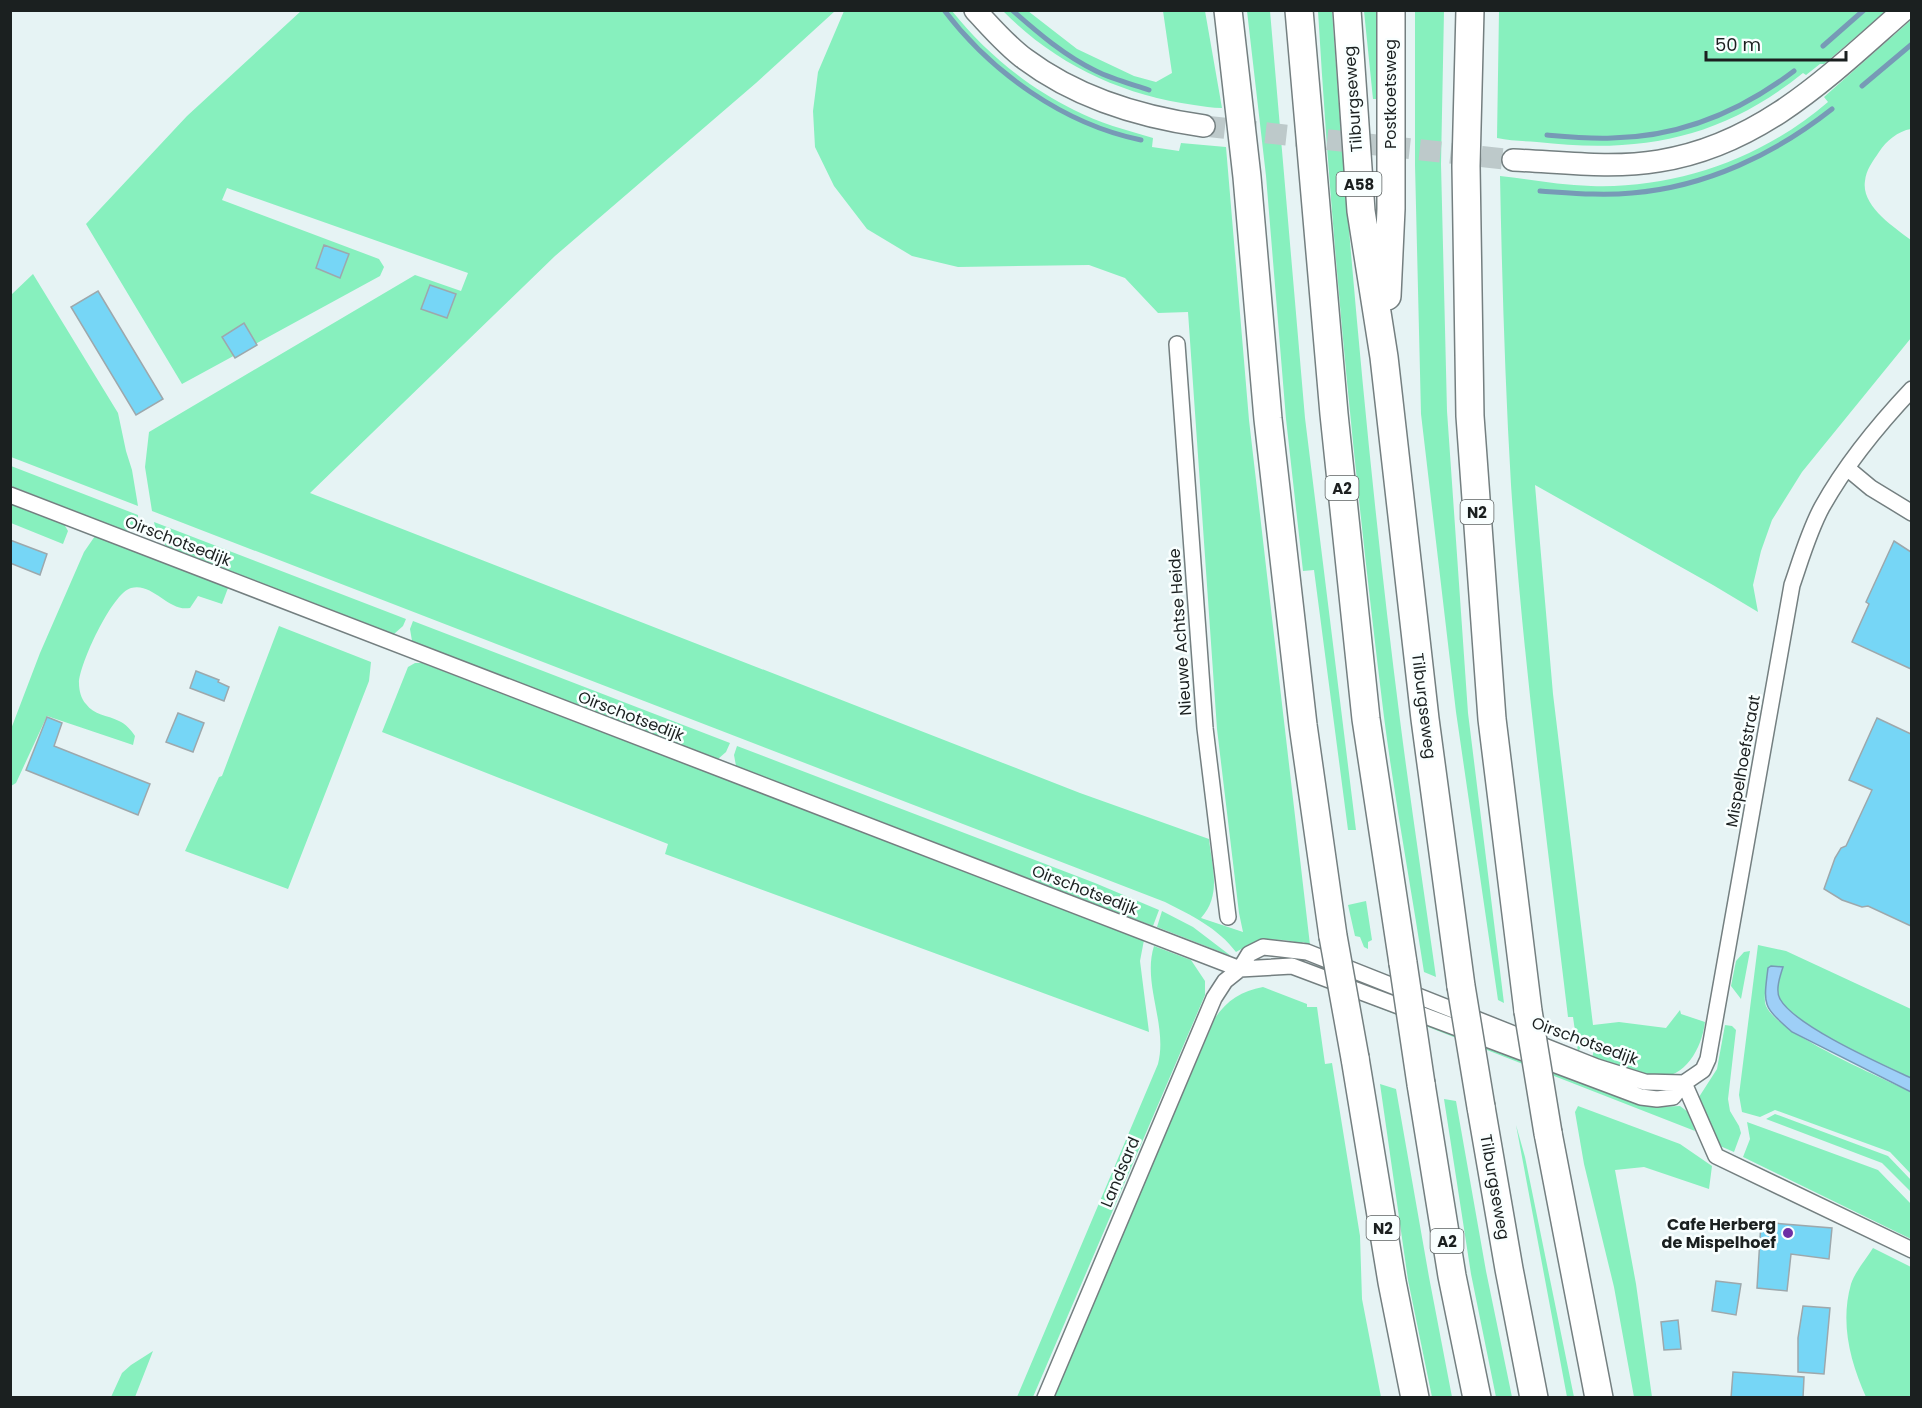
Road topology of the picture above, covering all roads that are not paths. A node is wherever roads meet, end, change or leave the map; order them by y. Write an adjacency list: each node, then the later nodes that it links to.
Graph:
1 (975, 10): 8 (street)
2 (1228, 10): 21 (highway, N2, bridge)
3 (1299, 10): 22 (highway, A2, bridge)
4 (1347, 10): 11 (highway, Tilburgseweg / A58)
5 (1391, 10): 11 (highway, Postkoetsweg)
6 (1470, 10): 24 (highway, N2, bridge)
7 (1905, 10): 9 (street)
8 (1204, 126)
9 (1513, 160)
10 (1177, 344): 16 (street, Nieuwe Achtse Heide)
11 (1384, 357): 23 (highway, Tilburgseweg, bridge)
12 (1911, 389): 13 (street, Mispelhoefstraat)
13 (1847, 468): 15 (street); 18 (street, Mispelhoefstraat)
14 (10, 495): 17 (street, Oirschotsedijk)
15 (1911, 513)
16 (1228, 917)
17 (1240, 969): 18 (street, Oirschotsedijk); 20 (street, Landsard)
18 (1684, 1083): 19 (street)
19 (1911, 1250)
20 (1044, 1398)
21 (1415, 1398)
22 (1477, 1398)
23 (1534, 1398)
24 (1599, 1398)

